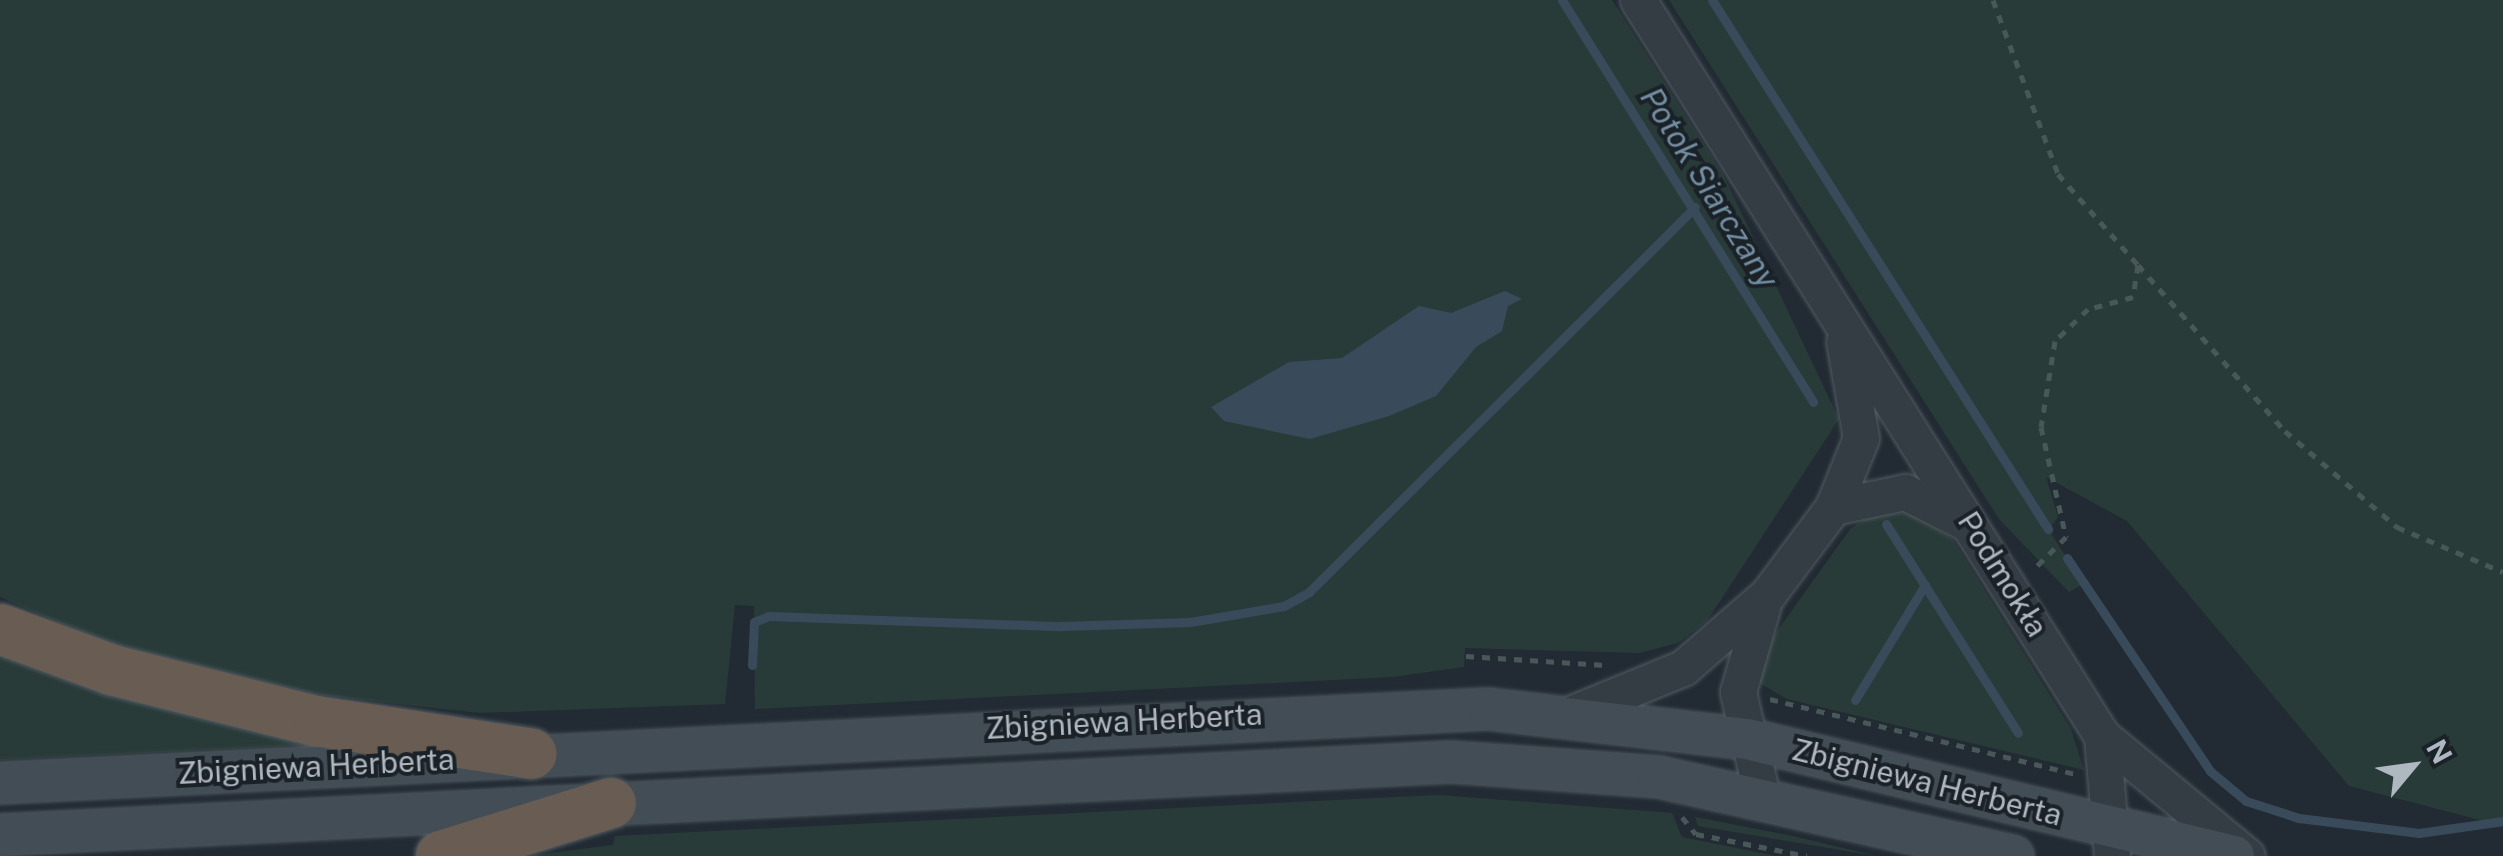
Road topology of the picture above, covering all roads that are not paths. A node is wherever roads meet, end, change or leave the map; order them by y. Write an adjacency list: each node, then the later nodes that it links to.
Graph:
1 (1638, 0): 2 (street, Podmokła)
2 (1836, 312): 3 (street, Podmokła); 4 (street, Podmokła)
3 (1833, 507): 4 (street); 5 (street, Podmokła)
4 (1978, 533): 8 (street, Podmokła)
5 (1768, 594): 7 (street, Podmokła); 9 (street)
6 (0, 629): 10 (highway)
7 (1570, 714): 9 (main road, Zbigniewa Herberta); 10 (main road, Zbigniewa Herberta)
8 (2102, 736): 16 (street, Podmokła); 21 (street)
9 (1747, 739): 12 (street); 16 (main road, Zbigniewa Herberta)
10 (532, 754): 11 (main road, Zbigniewa Herberta)
11 (0, 782)
12 (1762, 796): 13 (main road, Zbigniewa Herberta); 14 (main road, Zbigniewa Herberta)
13 (611, 802): 15 (main road, Zbigniewa Herberta); 17 (highway)
14 (1914, 832): 18 (street); 19 (main road, Zbigniewa Herberta)
15 (0, 836)
16 (2108, 840): 20 (main road, Zbigniewa Herberta)
17 (441, 856)
18 (1953, 856)
19 (2013, 856)
20 (2234, 856)
21 (2247, 856)

